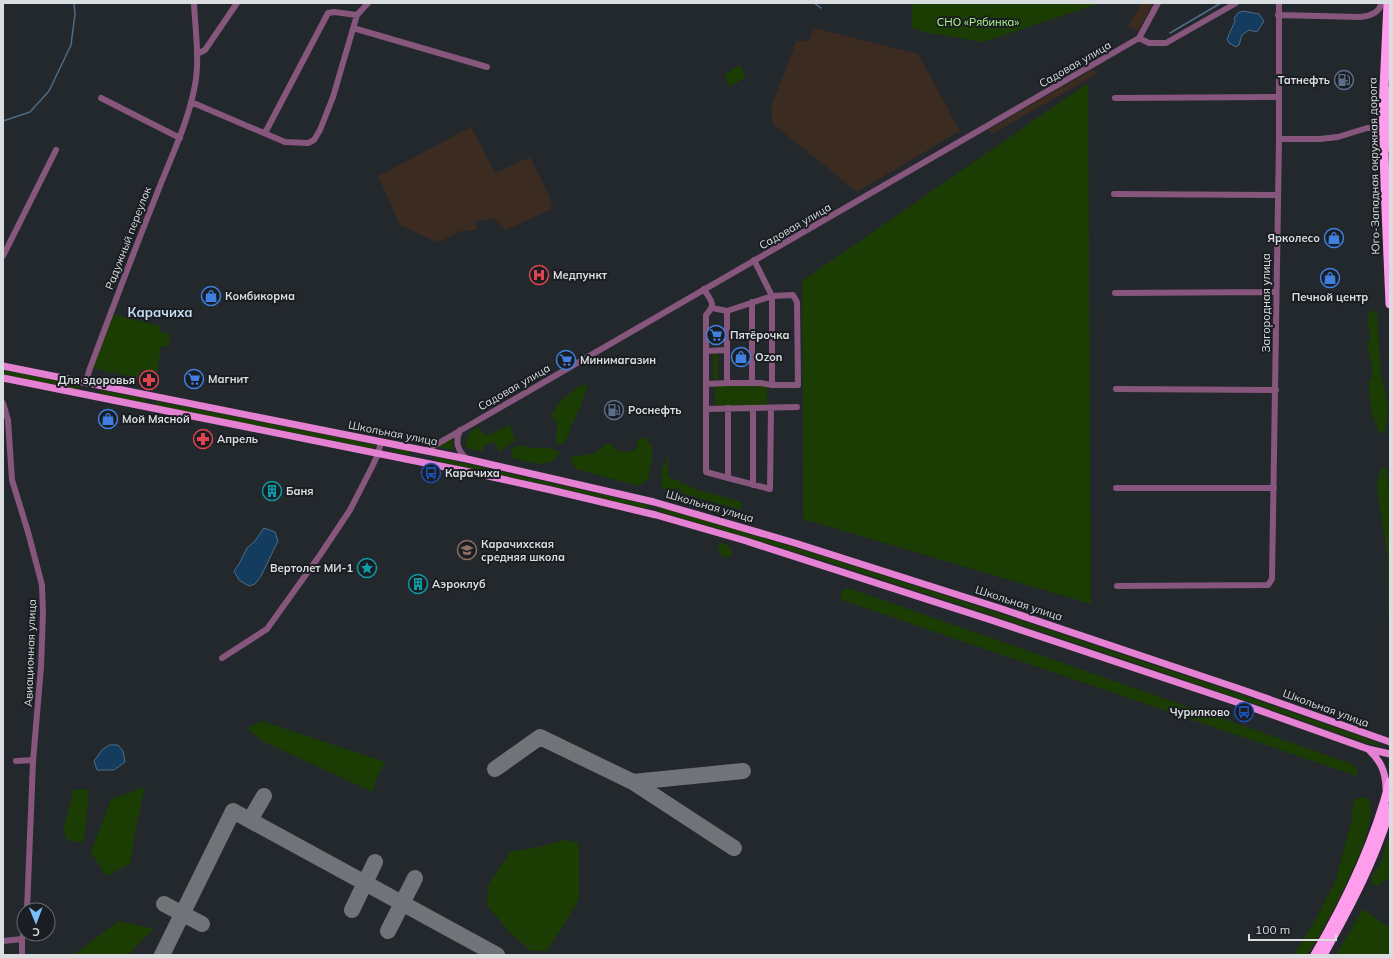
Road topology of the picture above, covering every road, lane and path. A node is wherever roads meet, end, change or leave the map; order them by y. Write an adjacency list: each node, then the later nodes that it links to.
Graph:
1 (194, 3): 13 (street, Радужный переулок)
2 (237, 3): 13 (street)
3 (368, 3): 9 (street)
4 (1158, 3): 12 (street)
5 (1236, 3): 12 (street)
6 (1279, 3): 10 (street, Загородная улица)
7 (1382, 3): 10 (street)
8 (1388, 3): 23 (highway, Юго-Западная окружная дорога)
9 (357, 15): 11 (street); 20 (street)
10 (1278, 15): 16 (street, Загородная улица)
11 (353, 28): 14 (street); 20 (street)
12 (1138, 38): 28 (street, Садовая улица)
13 (197, 54): 19 (street, Радужный переулок)
14 (487, 67)
15 (1390, 91): 23 (highway, Юго-Западная окружная дорога)
16 (1278, 97): 18 (street); 22 (street, Загородная улица)
17 (101, 98): 21 (street)
18 (1115, 98)
19 (191, 102): 20 (street); 21 (street, Радужный переулок)
20 (265, 133)
21 (180, 138): 41 (street, Радужный переулок)
22 (1279, 139): 23 (street); 26 (street, Загородная улица)
23 (1387, 146): 34 (highway, Юго-Западная окружная дорога)
24 (56, 150): 27 (street)
25 (1114, 194): 26 (street)
26 (1277, 195): 30 (street, Загородная улица)
27 (3, 256)
28 (754, 260): 29 (street, Садовая улица); 32 (street)
29 (704, 289): 35 (street); 55 (street, Садовая улица)
30 (1276, 292): 31 (street); 47 (street, Загородная улица)
31 (1115, 293)
32 (772, 296): 33 (street); 45 (street); 45 (street)
33 (752, 302): 36 (street); 43 (street)
34 (1390, 304)
35 (712, 308): 36 (street); 38 (street)
36 (727, 311): 37 (street)
37 (727, 350): 38 (street); 42 (street)
38 (706, 351): 44 (street)
39 (3, 366): 41 (main road, Школьная улица)
40 (3, 378): 48 (main road)
41 (86, 383): 48 (main road); 56 (main road, Школьная улица)
42 (727, 383): 43 (street); 44 (street)
43 (752, 383): 45 (street)
44 (706, 384): 54 (street)
45 (772, 385)
46 (1116, 390): 47 (street)
47 (1276, 390): 64 (street, Загородная улица)
48 (84, 394): 58 (main road)
49 (3, 402): 72 (street, Авиационная улица)
50 (797, 407): 53 (street)
51 (728, 408): 52 (street); 54 (street); 61 (street)
52 (753, 408): 53 (street); 62 (street)
53 (771, 408): 62 (street)
54 (706, 409): 61 (street)
55 (460, 430): 57 (street, Садовая улица); 59 (street)
56 (381, 442): 57 (main road, Школьная улица); 58 (street)
57 (425, 451): 59 (main road, Школьная улица); 60 (main road)
58 (378, 454): 60 (main road); 68 (street)
59 (467, 459): 65 (main road, Школьная улица)
60 (422, 463): 66 (main road)
61 (728, 478): 62 (street)
62 (753, 485)
63 (1116, 488): 64 (street)
64 (1274, 488): 67 (street, Загородная улица)
65 (654, 502): 66 (main road); 69 (main road, Школьная улица)
66 (650, 514): 70 (main road)
67 (1117, 586)
68 (222, 658)
69 (1390, 742)
70 (1368, 749): 71 (main road); 75 (main road)
71 (1390, 754)
72 (33, 760): 73 (street); 76 (street, Авиационная улица)
73 (16, 762)
74 (1390, 782): 75 (highway)
75 (1386, 809): 81 (highway); 82 (highway)
76 (27, 902)
77 (16, 938): 78 (street)
78 (3, 941)
79 (23, 942): 80 (street)
80 (22, 955)
81 (1315, 955)
82 (1323, 955)

